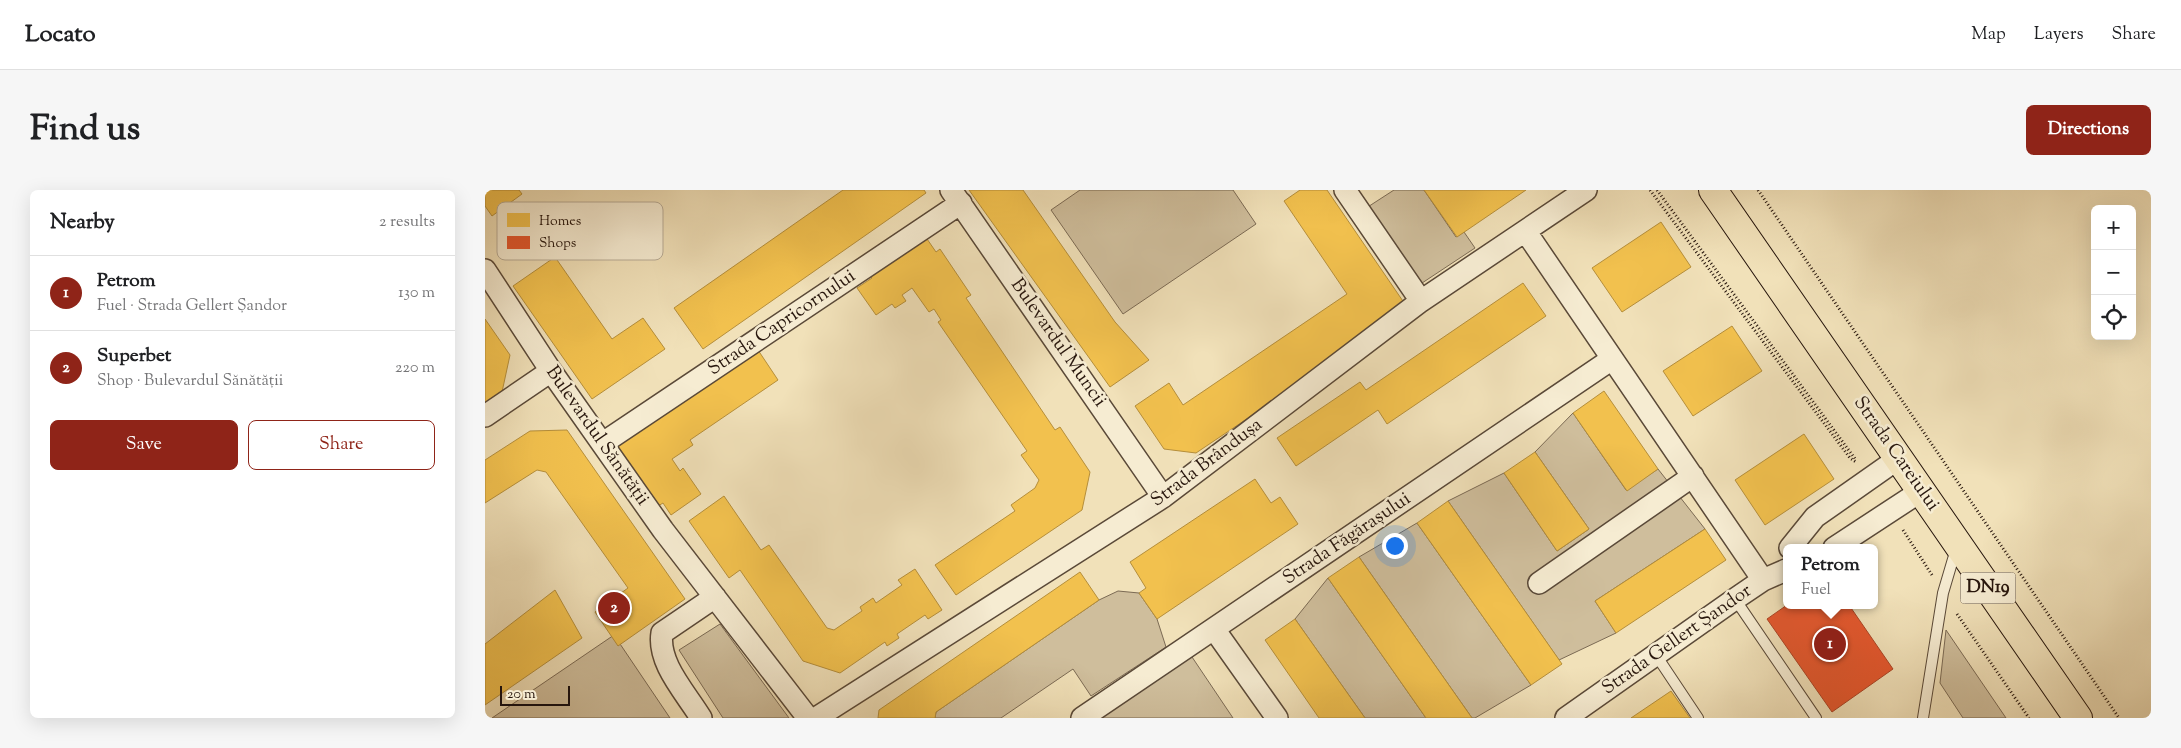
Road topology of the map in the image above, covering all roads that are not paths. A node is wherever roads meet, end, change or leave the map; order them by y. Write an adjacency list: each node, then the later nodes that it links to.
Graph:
1 (1345, 190): 7 (street)
2 (1585, 190): 5 (street, Strada Brândușa)
3 (1713, 190): 12 (main road, Strada Careiului / DN19)
4 (956, 197): 11 (street, Strada Capricornului); 15 (street, Bulevardul Muncii)
5 (1526, 232): 7 (street, Strada Brândușa); 8 (street)
6 (485, 270): 9 (street, Bulevardul Sănătății)
7 (1421, 301): 15 (street, Strada Brândușa)
8 (1612, 359): 13 (street); 25 (street, Strada Făgărașului)
9 (551, 371): 10 (street); 11 (street, Bulevardul Sănătății)
10 (485, 416)
11 (603, 443): 23 (street, Bulevardul Sănătății)
12 (1899, 458): 14 (main road, Strada Careiului / DN19); 17 (street)
13 (1693, 476): 21 (street); 22 (street)
14 (1921, 491): 16 (main road, Strada Careiului / DN19); 18 (street)
15 (1163, 497): 29 (street, Strada Brândușa)
16 (1958, 543): 35 (lane); 36 (main road, Strada Careiului / DN19)
17 (1792, 544)
18 (1840, 544)
19 (1783, 556): 21 (street, Strada Gellert Șandor)
20 (1783, 571): 21 (street, Strada Gellert Șandor)
21 (1763, 580): 24 (street, Strada Gellert Șandor)
22 (1539, 583)
23 (715, 597): 27 (street); 28 (street, Bulevardul Sănătății)
24 (1735, 598): 26 (street, Strada Gellert Șandor); 34 (lane)
25 (1214, 629): 30 (street, Strada Făgărașului); 31 (street)
26 (1656, 655): 32 (street, Strada Gellert Șandor); 33 (lane)
27 (701, 718)
28 (808, 718)
29 (816, 718)
30 (1082, 718)
31 (1277, 718)
32 (1566, 718)
33 (1698, 718)
34 (1815, 718)
35 (1923, 718)
36 (2078, 718)

